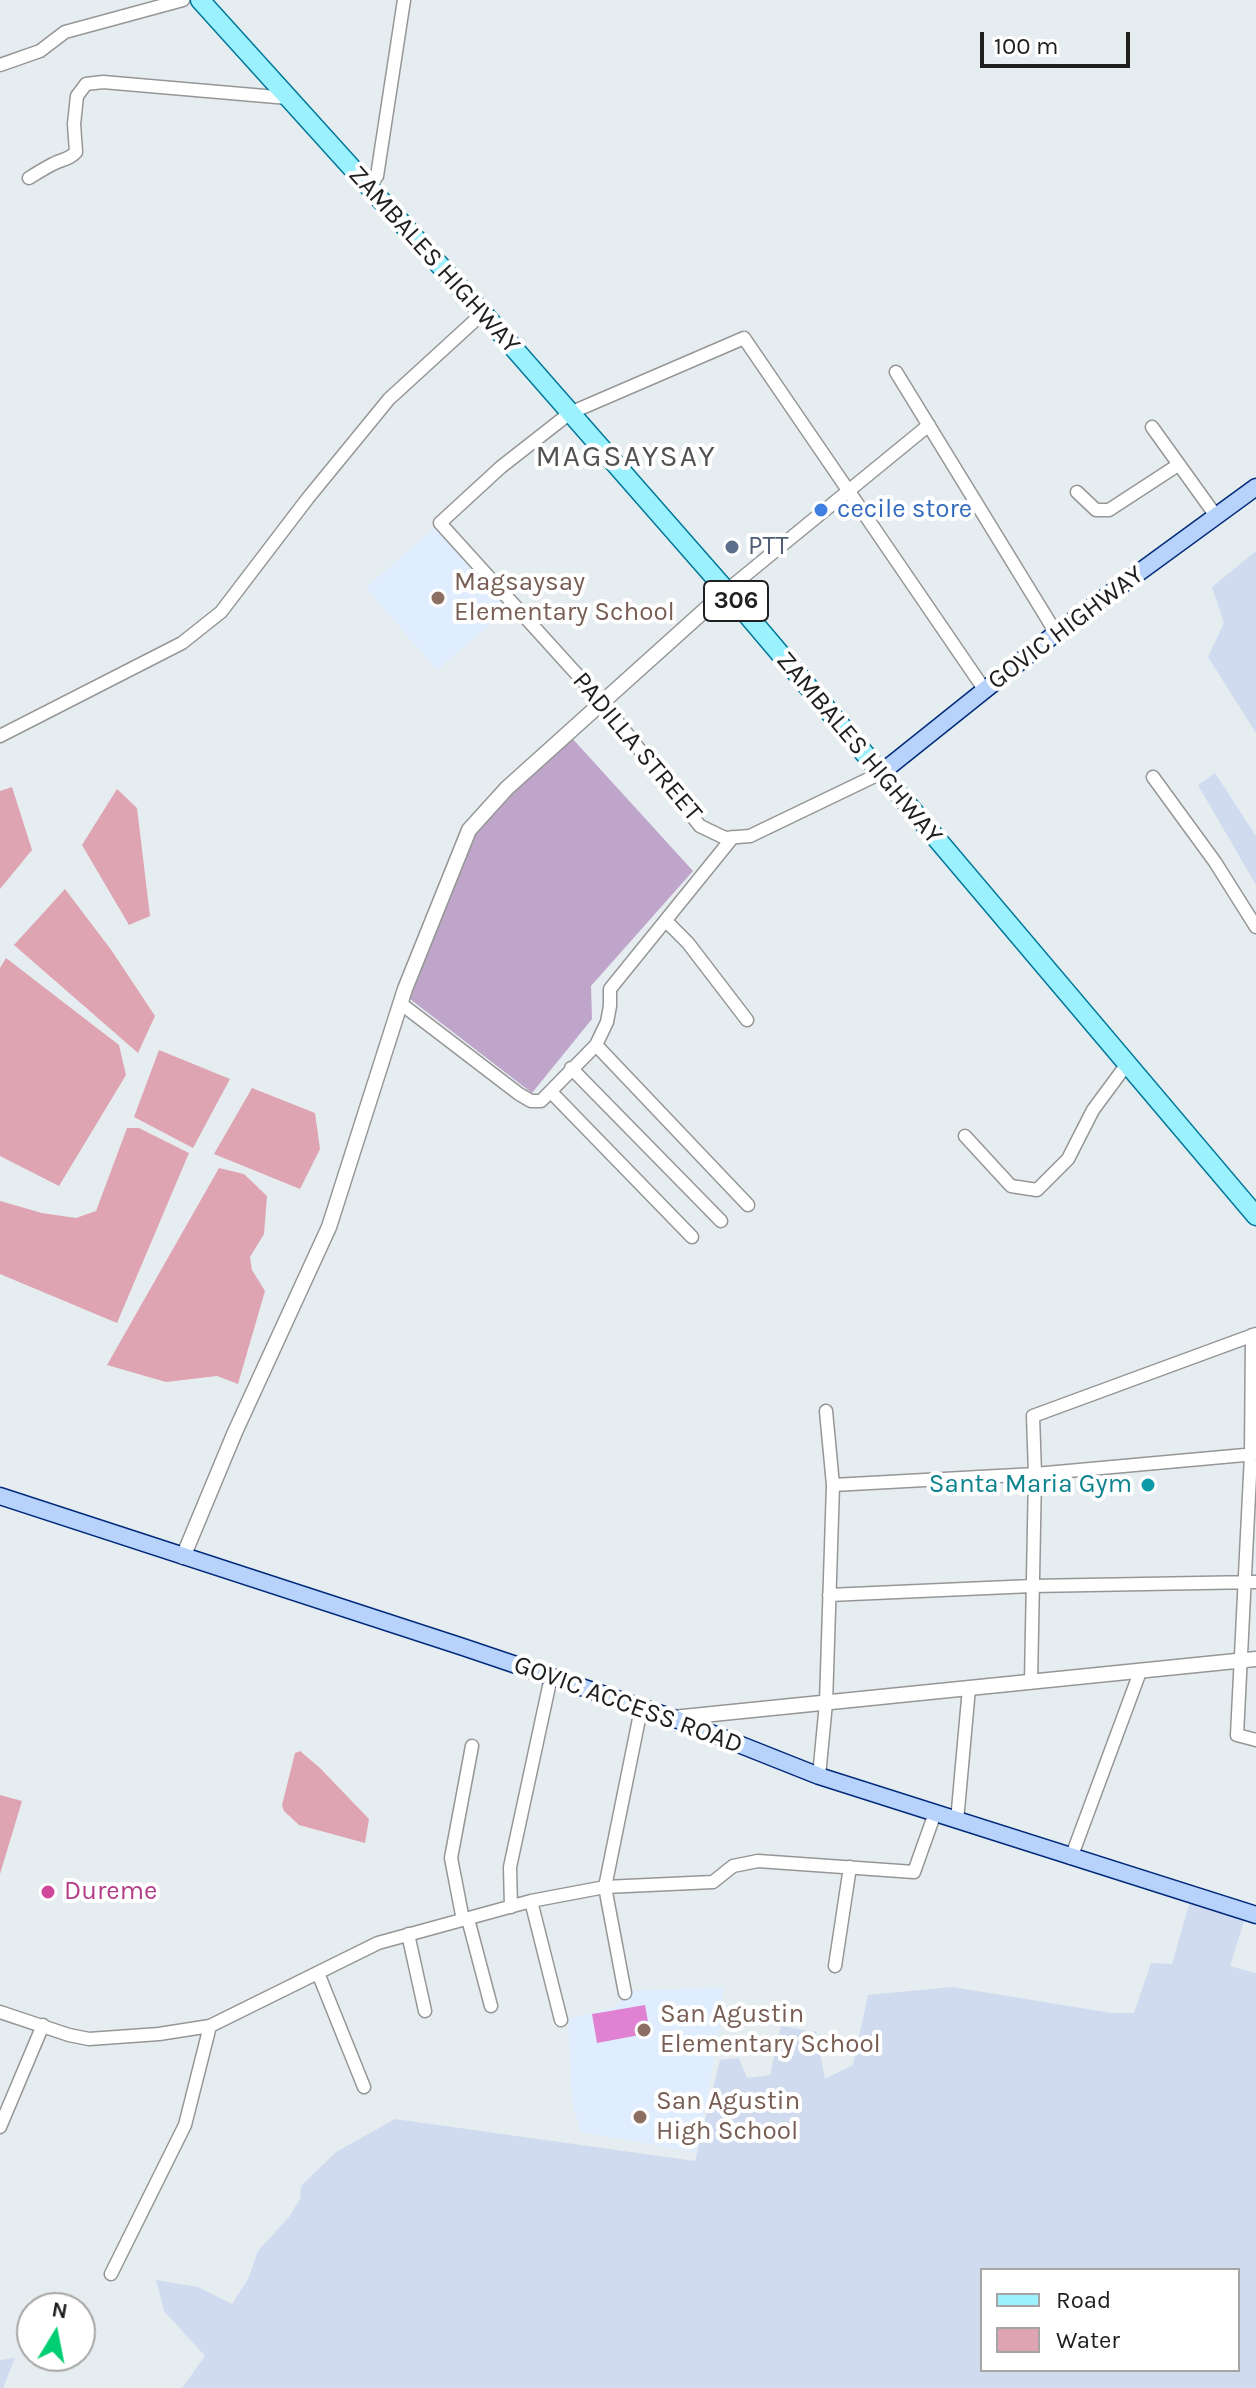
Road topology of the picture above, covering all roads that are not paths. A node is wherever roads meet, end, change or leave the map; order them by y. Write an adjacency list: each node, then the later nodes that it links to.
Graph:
1 (183, 0): 4 (street)
2 (200, 0): 5 (main road, ZAMBALES HIGHWAY / 306)
3 (404, 0): 7 (street)
4 (0, 65)
5 (288, 98): 6 (street); 7 (main road, ZAMBALES HIGHWAY / 306)
6 (29, 178)
7 (368, 187): 8 (main road, ZAMBALES HIGHWAY / 306)
8 (483, 313): 10 (main road, ZAMBALES HIGHWAY / 306); 22 (street)
9 (896, 372): 11 (street)
10 (570, 413): 15 (street); 18 (main road, ZAMBALES HIGHWAY / 306); 21 (street, PADILLA STREET)
11 (929, 425): 15 (street); 19 (street)
12 (1152, 427): 13 (street)
13 (1178, 465): 16 (street); 17 (street)
14 (1256, 487): 17 (main road, GOVIC HIGHWAY)
15 (849, 490): 18 (street); 20 (street)
16 (1077, 492)
17 (1216, 516): 19 (main road, GOVIC HIGHWAY)
18 (726, 591): 21 (street); 23 (main road, ZAMBALES HIGHWAY / 306)
19 (1056, 633): 20 (main road, GOVIC HIGHWAY)
20 (984, 689): 23 (main road, GOVIC HIGHWAY)
21 (601, 701): 25 (street, PADILLA STREET); 28 (street)
22 (0, 736)
23 (881, 773): 25 (street, PADILLA STREET); 31 (main road, ZAMBALES HIGHWAY / 306)
24 (1153, 777): 27 (street)
25 (733, 837): 26 (street)
26 (666, 921): 29 (street); 30 (street)
27 (1256, 927)
28 (400, 1003): 33 (street); 45 (street)
29 (747, 1020)
30 (596, 1045): 32 (street); 35 (street)
31 (1127, 1064): 34 (street); 36 (main road, ZAMBALES HIGHWAY / 306)
32 (571, 1068): 33 (street); 37 (street)
33 (551, 1092): 38 (street)
34 (965, 1136)
35 (748, 1205)
36 (1256, 1216)
37 (721, 1221)
38 (692, 1237)
39 (1254, 1334): 41 (street); 42 (street)
40 (826, 1411): 43 (street)
41 (1254, 1455): 42 (street); 46 (street)
42 (1035, 1474): 43 (street); 47 (street)
43 (833, 1485): 48 (street)
44 (0, 1496): 45 (main road, GOVIC ACCESS ROAD)
45 (183, 1557): 51 (main road, GOVIC ACCESS ROAD)
46 (1250, 1582): 47 (street); 49 (street)
47 (1032, 1586): 48 (street); 52 (street)
48 (829, 1595): 54 (street)
49 (1249, 1660): 50 (street); 57 (street)
50 (1140, 1672): 52 (street); 62 (street)
51 (551, 1677): 55 (main road, GOVIC ACCESS ROAD); 66 (street)
52 (1031, 1682): 53 (street)
53 (969, 1688): 54 (street); 61 (street)
54 (826, 1703): 56 (street); 59 (street)
55 (641, 1709): 56 (main road, GOVIC ACCESS ROAD); 64 (street)
56 (673, 1718): 59 (main road, GOVIC ACCESS ROAD)
57 (1256, 1740)
58 (472, 1746): 68 (street)
59 (819, 1776): 60 (main road, GOVIC ACCESS ROAD)
60 (935, 1813): 61 (main road, GOVIC ACCESS ROAD); 63 (street)
61 (957, 1821): 62 (main road, GOVIC ACCESS ROAD)
62 (1071, 1858): 67 (main road, GOVIC ACCESS ROAD)
63 (850, 1867): 64 (street); 70 (street)
64 (605, 1887): 65 (street); 72 (street)
65 (531, 1901): 66 (street); 76 (street)
66 (511, 1907): 68 (street)
67 (1256, 1915)
68 (466, 1920): 69 (street); 73 (street)
69 (408, 1934): 71 (street); 74 (street)
70 (835, 1966)
71 (318, 1973): 78 (street); 79 (street)
72 (625, 1993)
73 (491, 2006)
74 (425, 2011)
75 (0, 2012): 77 (street)
76 (561, 2020)
77 (43, 2025): 78 (street); 80 (street)
78 (210, 2026): 81 (street)
79 (364, 2087)
80 (0, 2127)
81 (111, 2274)

